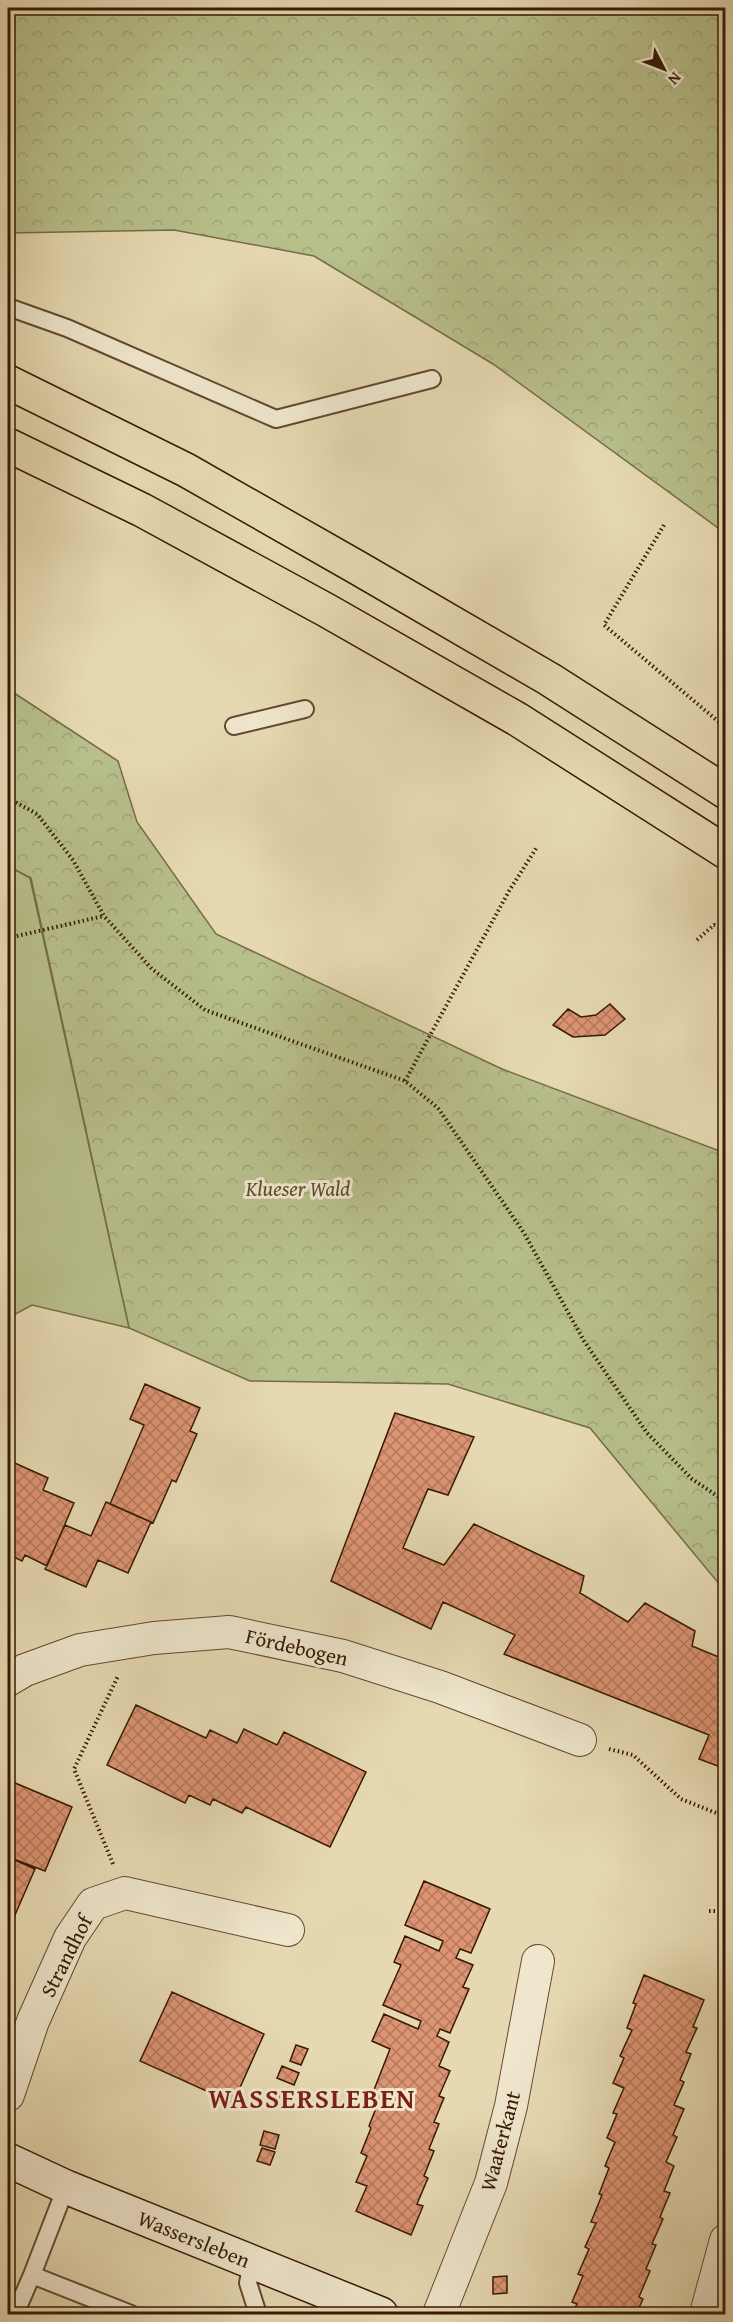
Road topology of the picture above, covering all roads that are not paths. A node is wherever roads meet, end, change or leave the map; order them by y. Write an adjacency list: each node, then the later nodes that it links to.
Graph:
1 (8, 307): 2 (lane)
2 (432, 379)
3 (8, 382): 7 (highway)
4 (8, 445): 8 (highway)
5 (305, 709): 6 (lane)
6 (234, 726)
7 (726, 792)
8 (726, 852)
9 (8, 1680): 10 (street, Fördebogen)
10 (580, 1740)
11 (288, 1930): 13 (street, Strandhof)
12 (538, 1961): 23 (street, Waaterkant)
13 (8, 2095)
14 (8, 2160): 15 (street, Wassersleben)
15 (66, 2187): 17 (street, Wassersleben); 18 (lane)
16 (726, 2240): 24 (street)
17 (252, 2262): 21 (lane); 22 (street, Wassersleben)
18 (32, 2275): 19 (lane); 20 (lane)
19 (15, 2314)
20 (131, 2314)
21 (258, 2314)
22 (381, 2314)
23 (439, 2314)
24 (706, 2314)

